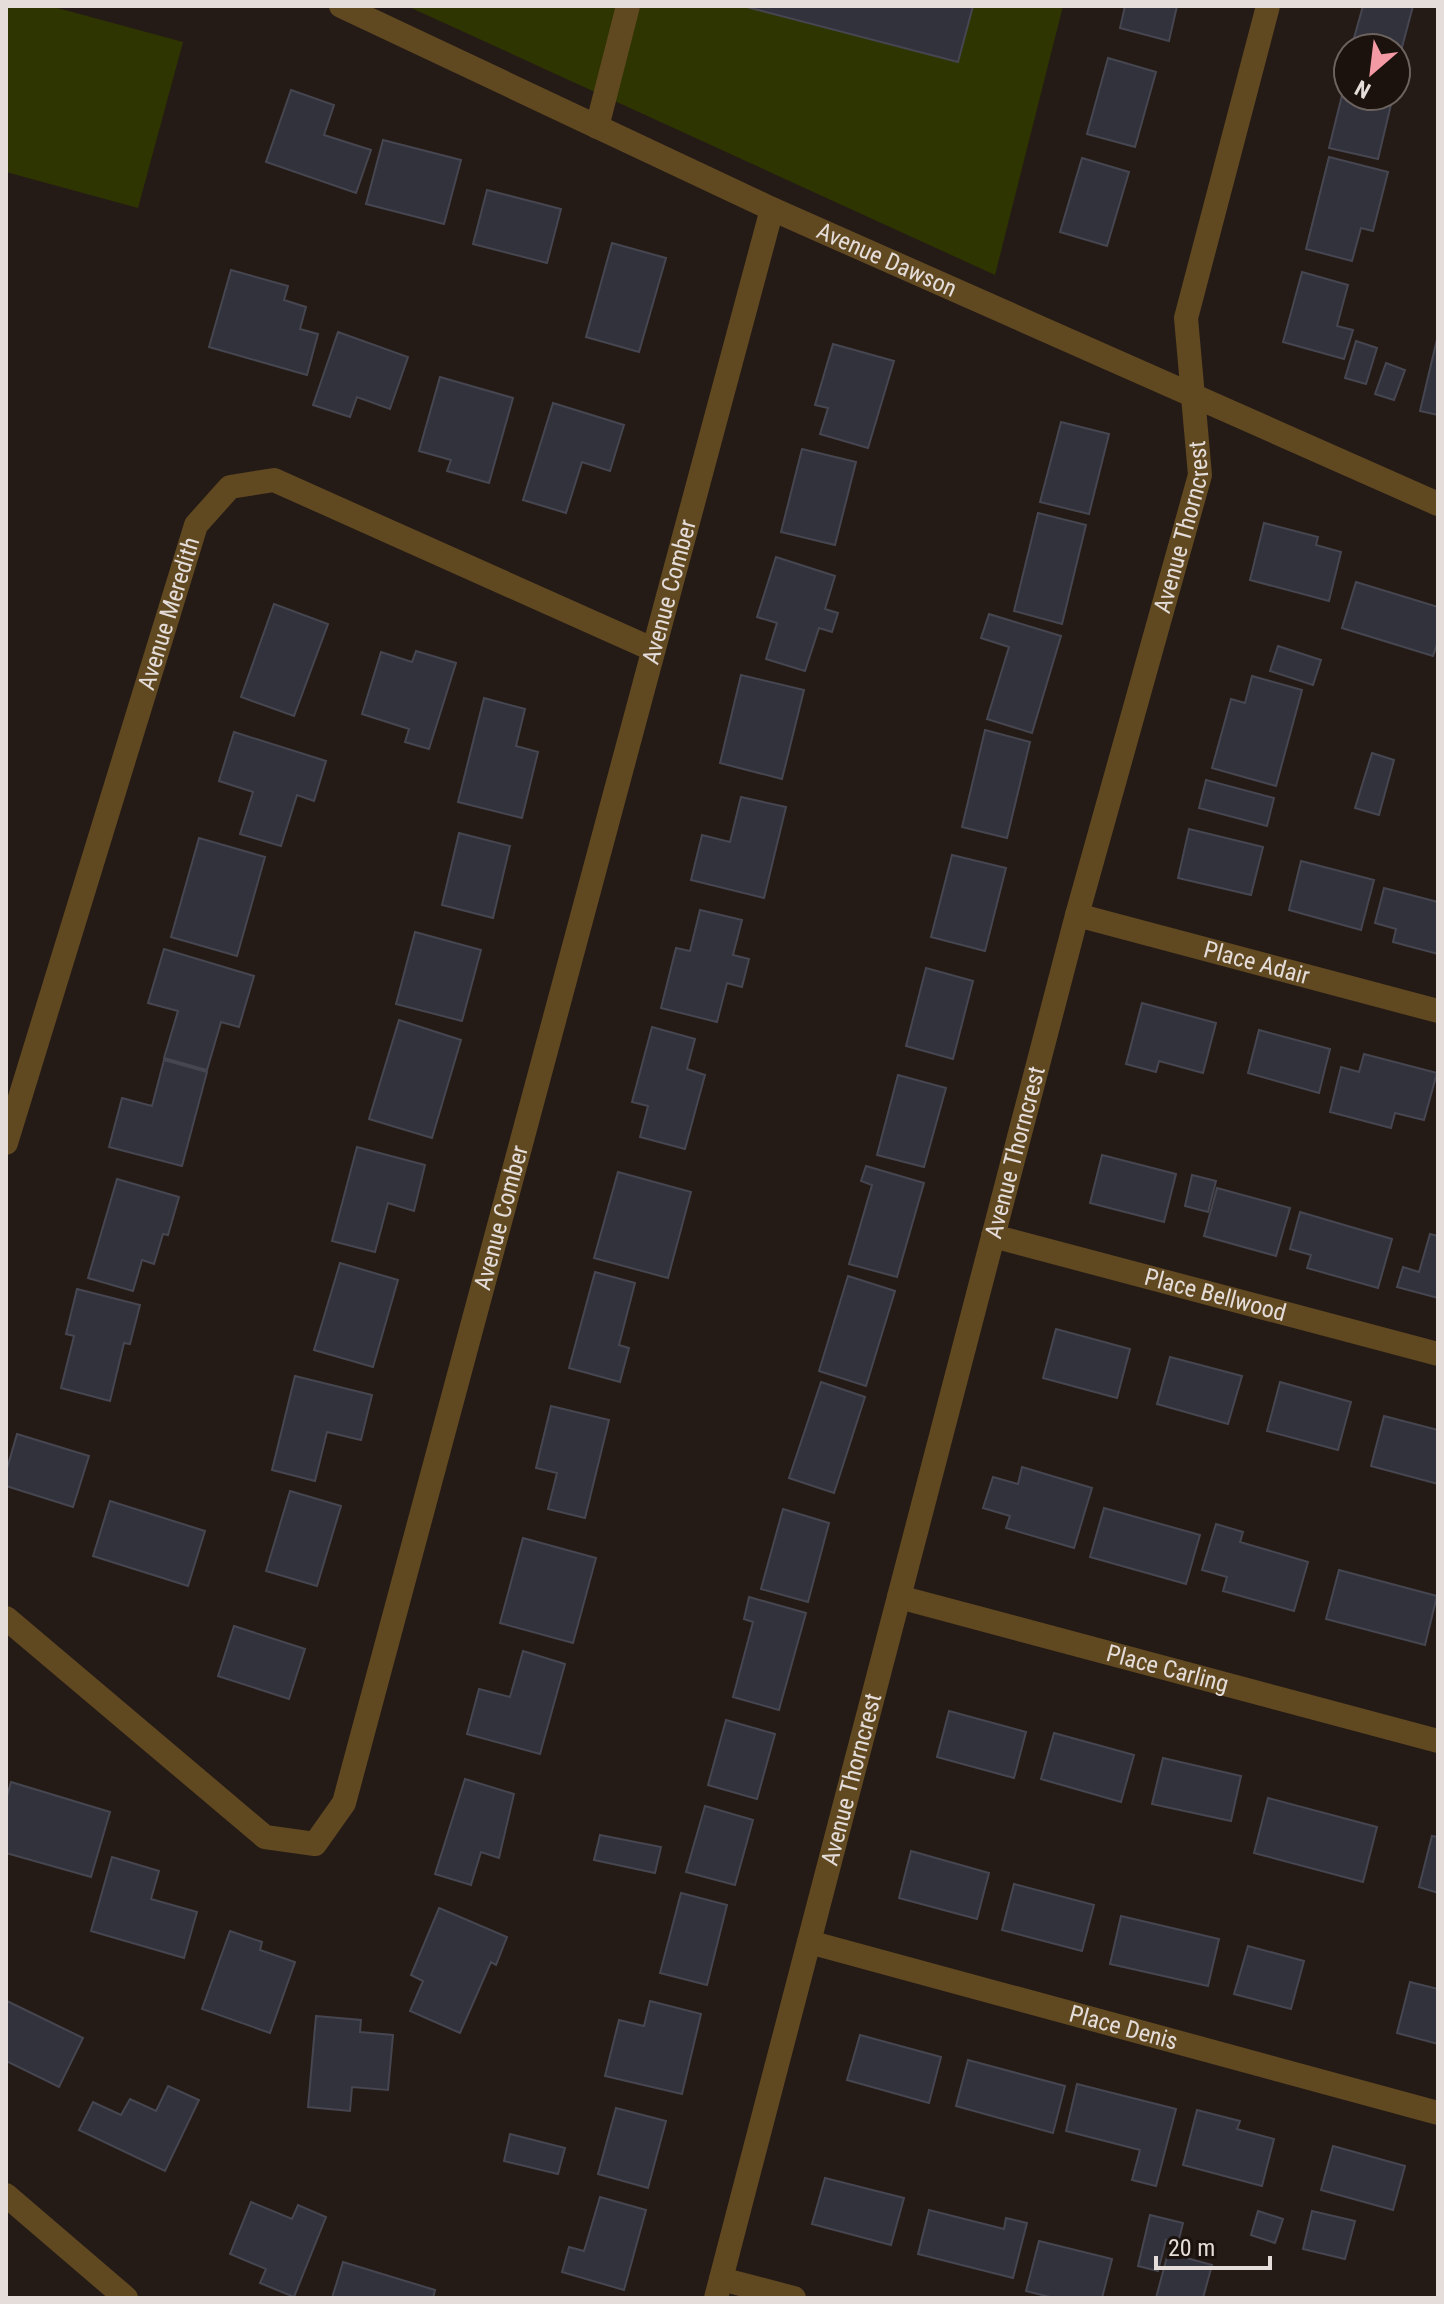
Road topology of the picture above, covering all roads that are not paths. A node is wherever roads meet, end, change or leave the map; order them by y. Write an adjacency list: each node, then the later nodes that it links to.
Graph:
1 (341, 6): 4 (street, Avenue Dawson)
2 (628, 6): 4 (street)
3 (1268, 6): 6 (street, Avenue Thorncrest)
4 (597, 127): 5 (street, Avenue Dawson)
5 (772, 209): 6 (street, Avenue Dawson); 8 (street, Avenue Comber)
6 (1193, 393): 7 (street, Avenue Dawson); 9 (street, Avenue Thorncrest)
7 (1438, 504)
8 (652, 649): 11 (street, Avenue Meredith); 15 (street, Avenue Comber)
9 (1077, 915): 10 (street, Place Adair); 12 (street, Avenue Thorncrest)
10 (1438, 1011)
11 (6, 1143)
12 (993, 1236): 13 (street, Place Bellwood); 14 (street, Avenue Thorncrest)
13 (1438, 1354)
14 (899, 1597): 16 (street, Place Carling); 17 (street, Avenue Thorncrest)
15 (6, 1618)
16 (1438, 1741)
17 (809, 1942): 18 (street, Place Denis); 20 (street, Avenue Thorncrest)
18 (1438, 2113)
19 (6, 2195): 21 (street)
20 (719, 2289): 22 (street)
21 (126, 2298)
22 (794, 2298)

